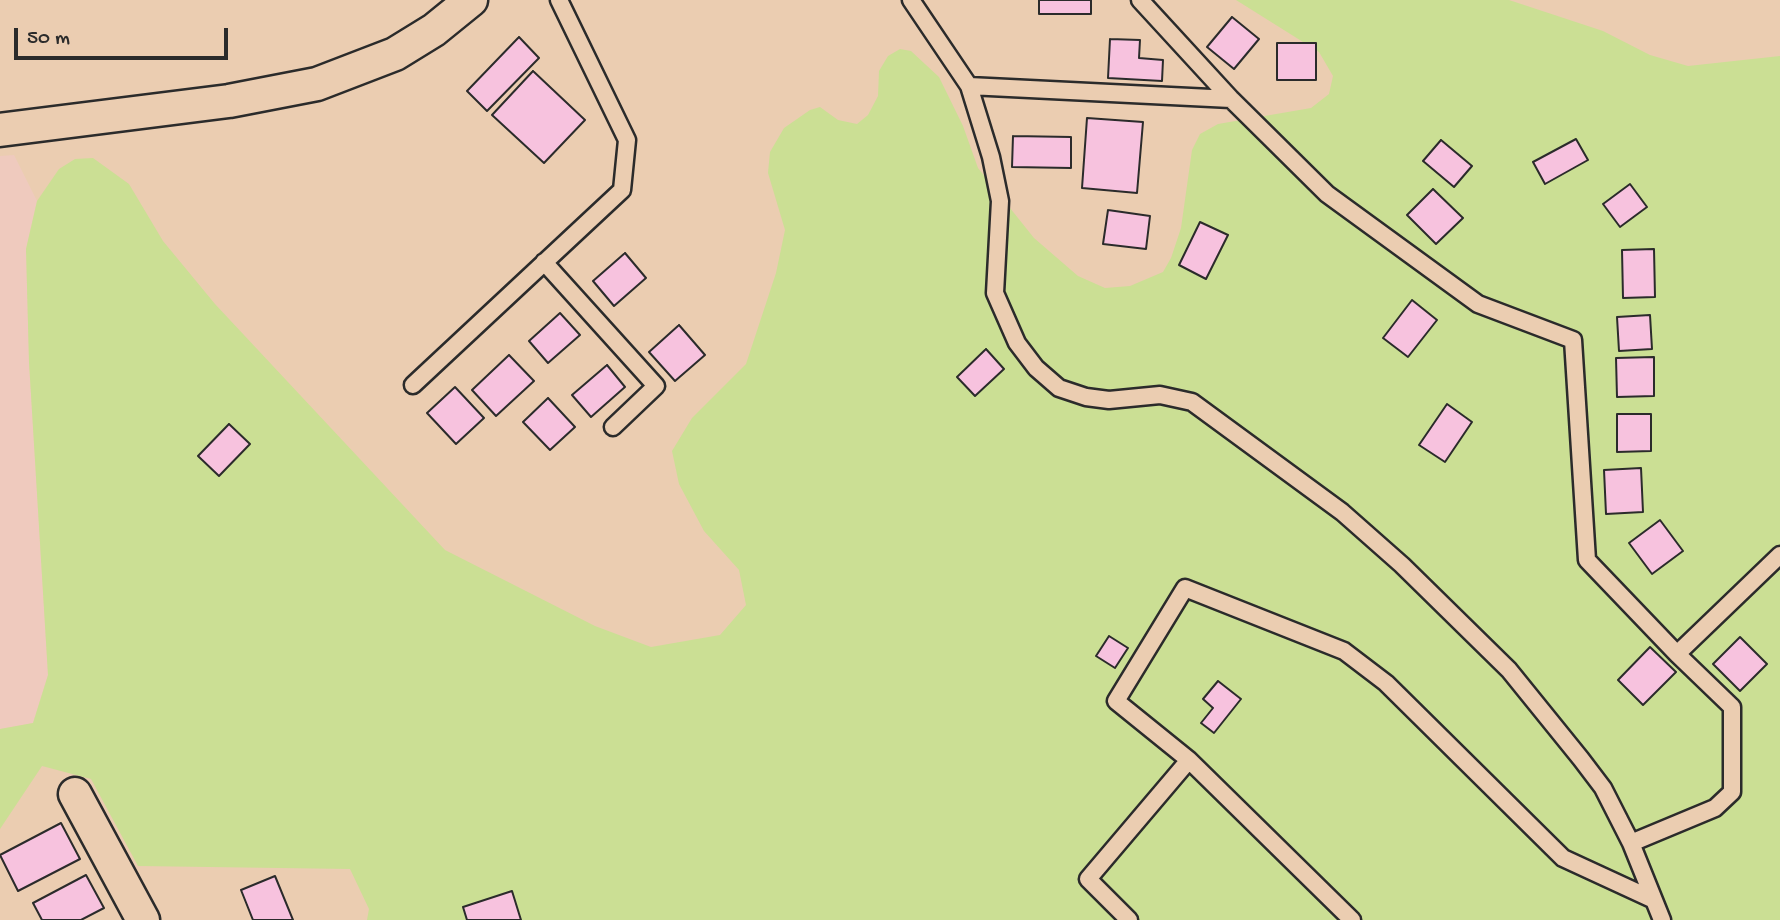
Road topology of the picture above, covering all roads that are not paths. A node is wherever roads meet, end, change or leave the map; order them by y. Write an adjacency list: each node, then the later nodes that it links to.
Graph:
1 (471, 0): 7 (street)
2 (559, 0): 8 (lane)
3 (911, 0): 5 (lane)
4 (1140, 0): 6 (lane)
5 (969, 86): 6 (lane); 15 (lane)
6 (1231, 99): 12 (lane)
7 (0, 130)
8 (544, 262): 9 (lane); 10 (lane)
9 (413, 385)
10 (612, 427)
11 (1780, 555): 12 (lane)
12 (1677, 654): 15 (lane)
13 (1189, 760): 16 (lane); 18 (lane); 19 (lane)
14 (75, 794): 17 (street)
15 (1630, 843): 16 (lane)
16 (1654, 900): 20 (lane)
17 (143, 920)
18 (1129, 920)
19 (1352, 920)
20 (1662, 920)

